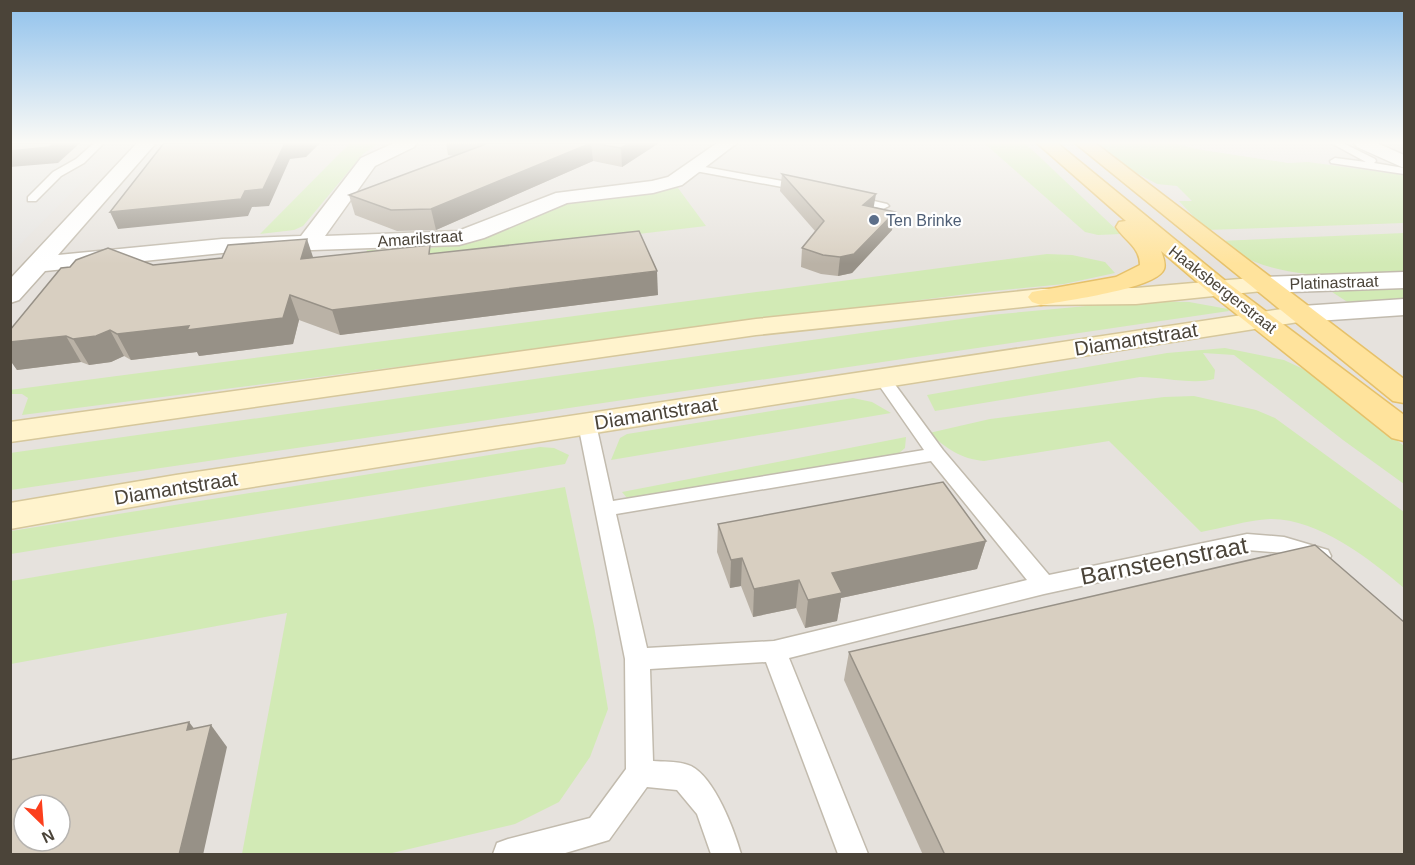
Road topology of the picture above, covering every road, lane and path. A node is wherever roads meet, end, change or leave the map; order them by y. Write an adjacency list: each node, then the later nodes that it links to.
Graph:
1 (48, 183): 11 (lane)
2 (110, 183): 14 (street)
3 (352, 183): 13 (street)
4 (667, 183): 13 (street, Amarilstraat)
5 (777, 183): 9 (lane)
6 (1078, 183): 19 (main road)
7 (1094, 183): 17 (main road, Haaksbergerstraat)
8 (1135, 183): 16 (main road, Haaksbergerstraat)
9 (818, 191)
10 (840, 196): 12 (lane)
11 (32, 199)
12 (883, 206)
13 (307, 243): 14 (street, Amarilstraat)
14 (36, 265): 18 (street)
15 (1404, 280): 16 (street, Platinastraat)
16 (1263, 285): 17 (main road, Diamantstraat); 21 (main road, Haaksbergerstraat)
17 (1219, 288): 19 (main road, Diamantstraat); 22 (main road, Haaksbergerstraat)
18 (10, 295)
19 (1041, 297): 27 (main road, Diamantstraat)
20 (1404, 307): 21 (street, Platinastraat)
21 (1302, 314): 22 (main road, Diamantstraat); 24 (main road, Haaksbergerstraat)
22 (1261, 320): 23 (main road, Diamantstraat); 26 (main road, Haaksbergerstraat)
23 (882, 378): 25 (main road, Diamantstraat); 28 (lane)
24 (1404, 394)
25 (587, 424): 29 (lane); 30 (main road, Diamantstraat)
26 (1404, 431)
27 (10, 432)
28 (936, 454): 29 (lane); 32 (lane)
29 (606, 508): 34 (lane)
30 (10, 516)
31 (1334, 565): 32 (lane, Barnsteenstraat)
32 (1044, 585): 33 (lane, Barnsteenstraat)
33 (774, 651): 34 (lane, Barnsteenstraat); 38 (lane)
34 (637, 659): 35 (lane)
35 (640, 773): 36 (lane); 37 (lane)
36 (508, 855)
37 (726, 855)
38 (853, 855)

